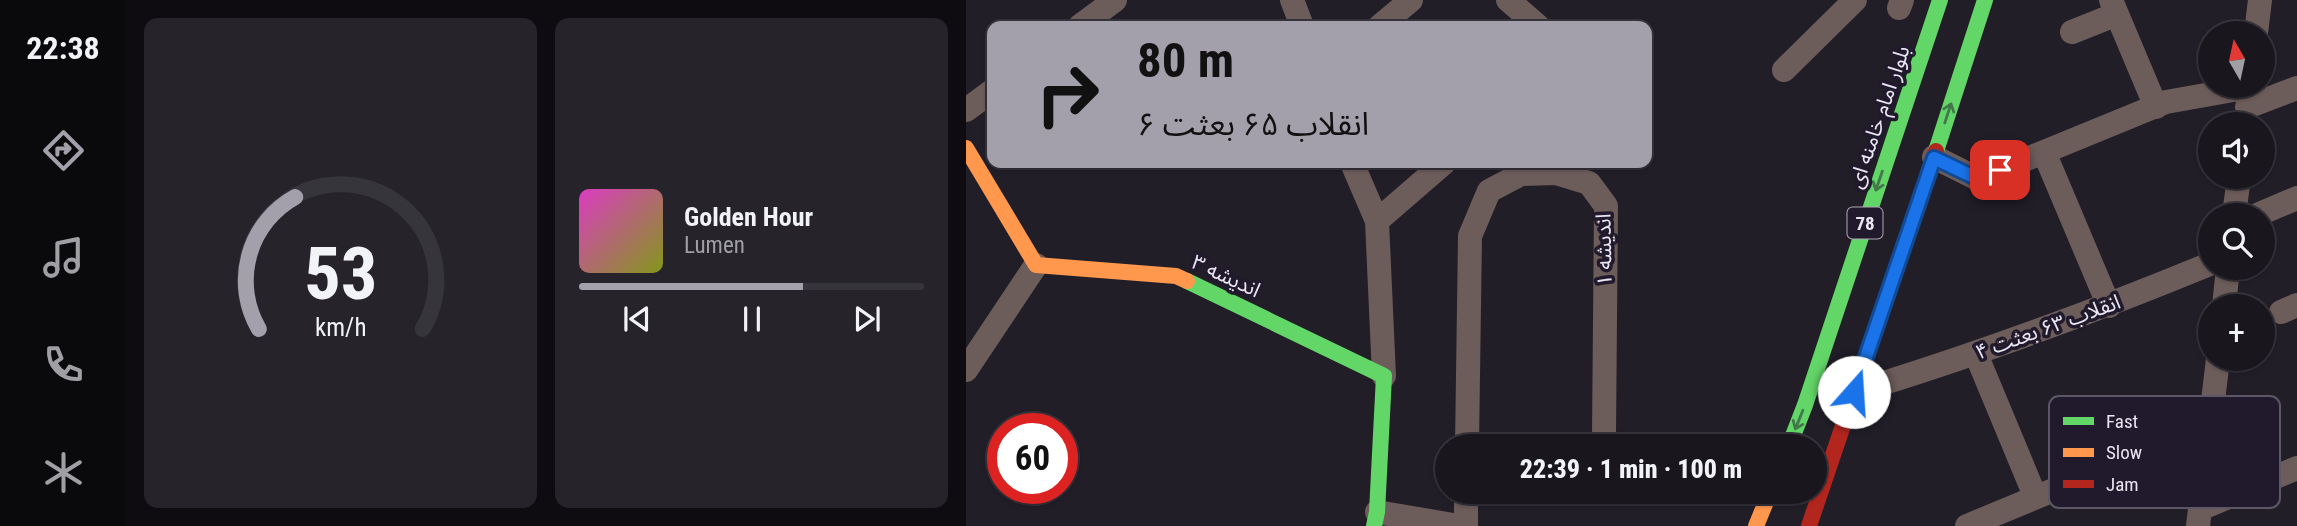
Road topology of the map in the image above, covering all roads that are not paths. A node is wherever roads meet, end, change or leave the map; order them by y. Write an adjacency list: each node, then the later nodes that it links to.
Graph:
1 (1115, 0): 10 (street)
2 (1292, 0): 11 (street)
3 (1412, 0): 12 (street)
4 (1508, 0): 13 (street)
5 (1855, 0): 16 (street)
6 (1940, 0): 41 (main road, بلوار امام خامنه ای / 78, one-way to 41)
7 (1986, 0): 24 (main road, 78, one-way to 7)
8 (2260, 0): 14 (street)
9 (2114, 7): 15 (street); 20 (street)
10 (1087, 21)
11 (1300, 21)
12 (1386, 21)
13 (1532, 21)
14 (2257, 21)
15 (2072, 32)
16 (1784, 70)
17 (2297, 88): 19 (street)
18 (987, 95): 21 (street)
19 (2248, 101): 20 (street)
20 (2161, 104): 23 (street)
21 (966, 110)
22 (966, 148): 30 (main road)
23 (2044, 152): 24 (street); 32 (street)
24 (1934, 158): 54 (main road, 78)
25 (1354, 168): 29 (street)
26 (1438, 168): 29 (street)
27 (2297, 198): 28 (street)
28 (2275, 207)
29 (1377, 221): 36 (street)
30 (1036, 265): 34 (street); 36 (main road, اندیشه ۳)
31 (2198, 269): 32 (street, انقلاب ۶۳ بعثت ۴)
32 (2109, 306): 33 (street, انقلاب ۶۳ بعثت ۴)
33 (1976, 354): 37 (street, انقلاب ۶۳ بعثت ۴); 45 (street)
34 (966, 370)
35 (2217, 371): 38 (street)
36 (1384, 376): 50 (main road)
37 (1884, 383)
38 (2214, 396)
39 (1467, 434): 40 (street, اندیشه ۱)
40 (1604, 434)
41 (1793, 434)
42 (2297, 468): 43 (street)
43 (2280, 477)
44 (2049, 490): 45 (street)
45 (2035, 496): 55 (street)
46 (1466, 504): 52 (street)
47 (1765, 504): 53 (main road)
48 (2219, 508): 49 (street)
49 (2199, 518)
50 (1376, 519): 51 (street)
51 (1459, 526)
52 (1466, 526)
53 (1756, 526)
54 (1809, 526)
55 (1967, 526)

